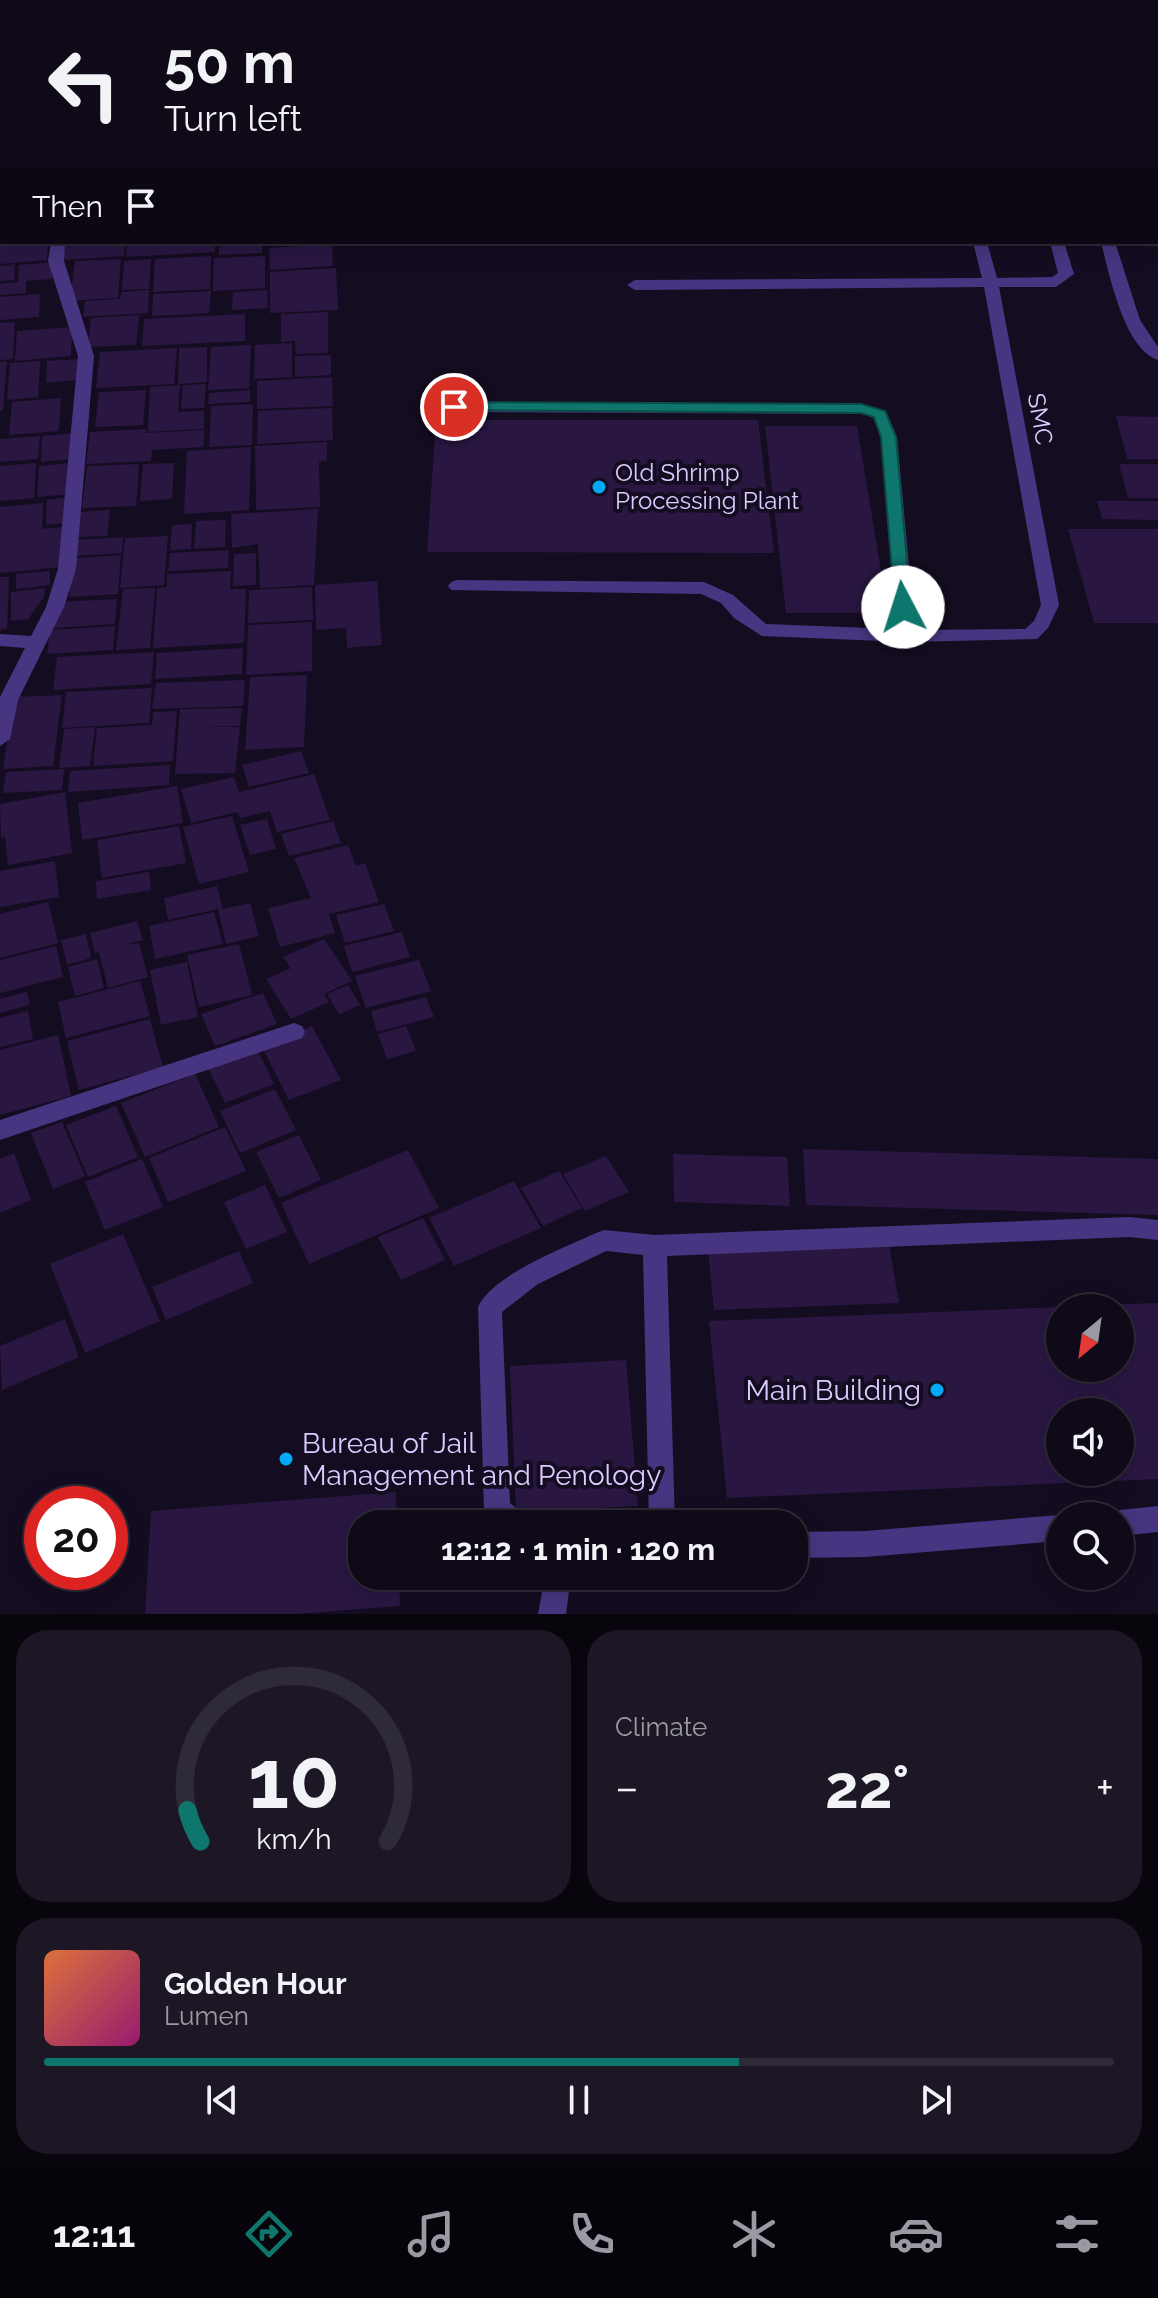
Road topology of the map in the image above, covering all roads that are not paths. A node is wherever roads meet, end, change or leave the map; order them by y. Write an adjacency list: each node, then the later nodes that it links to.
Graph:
1 (58, 244): 12 (street)
2 (981, 244): 5 (street, SMC)
3 (1058, 244): 5 (street)
4 (1109, 244): 7 (street)
5 (991, 284): 6 (street); 10 (street, SMC)
6 (635, 285)
7 (1158, 355)
8 (454, 407): 10 (street)
9 (457, 586): 10 (street)
10 (906, 636)
11 (0, 640): 12 (street)
12 (35, 643): 13 (street)
13 (0, 739)
14 (294, 1032): 15 (street)
15 (0, 1130)
16 (1158, 1230): 17 (street)
17 (655, 1246): 18 (street); 19 (street)
18 (498, 1510)
19 (662, 1510)
20 (1158, 1519): 21 (street)
21 (1134, 1522)
22 (1046, 1529): 23 (street)
23 (808, 1545)
24 (556, 1590): 25 (street)
25 (552, 1614)

